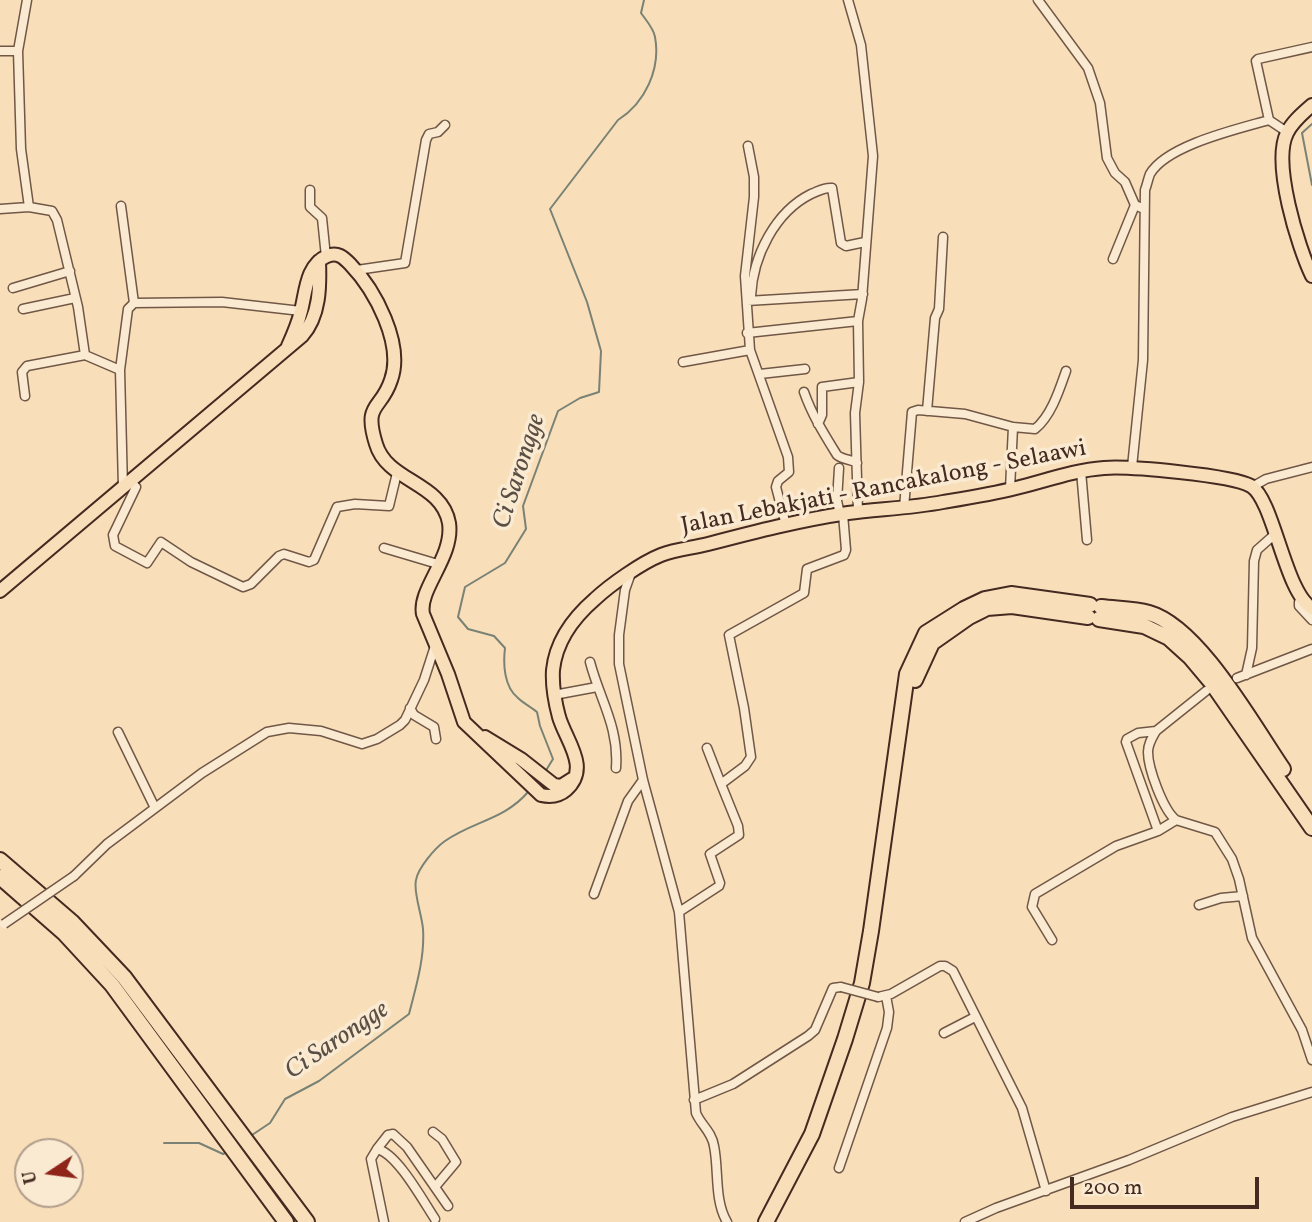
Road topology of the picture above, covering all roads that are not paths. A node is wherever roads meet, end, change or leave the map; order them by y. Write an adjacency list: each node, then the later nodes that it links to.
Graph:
1 (27, 0): 6 (street)
2 (848, 0): 19 (street)
3 (1038, 0): 13 (street)
4 (1312, 47): 8 (street)
5 (0, 51): 6 (street)
6 (18, 51): 15 (street)
7 (1312, 105): 10 (main road)
8 (1269, 120): 10 (street); 17 (street)
9 (445, 125): 22 (street)
10 (1287, 132): 25 (main road)
11 (748, 146): 24 (street)
12 (310, 190): 20 (street)
13 (1135, 205): 17 (street); 21 (street)
14 (121, 206): 31 (street)
15 (29, 207): 16 (street); 23 (street)
16 (0, 209)
17 (1144, 209): 51 (street)
18 (943, 237): 47 (street)
19 (865, 242): 26 (street); 28 (street)
20 (323, 259): 22 (main road); 33 (main road); 36 (main road)
21 (1113, 259)
22 (357, 270): 55 (main road)
23 (70, 271): 27 (street); 29 (street)
24 (746, 276): 26 (street); 30 (street)
25 (1312, 276)
26 (752, 285): 30 (street)
27 (13, 288)
28 (863, 294): 30 (street); 34 (street)
29 (75, 298): 32 (street); 38 (street)
30 (749, 301): 35 (street)
31 (134, 303): 33 (street); 41 (street)
32 (23, 309)
33 (301, 311): 36 (main road)
34 (859, 321): 35 (street); 44 (street)
35 (747, 333): 37 (street)
36 (288, 346): 56 (main road)
37 (750, 350): 39 (street); 43 (street)
38 (85, 355): 41 (street); 46 (street)
39 (683, 362)
40 (805, 369): 43 (street)
41 (120, 370): 56 (street)
42 (1066, 371): 49 (street)
43 (760, 374): 62 (street)
44 (859, 382): 48 (street); 50 (street)
45 (804, 391): 48 (street)
46 (25, 396)
47 (927, 411): 49 (street); 59 (street)
48 (818, 424): 50 (street)
49 (1013, 427): 58 (street)
50 (857, 463): 60 (street)
51 (1132, 467): 54 (main road, Jalan Lebakjati - Rancakalong - Selaawi); 57 (main road, Jalan Lebakjati - Rancakalong - Selaawi)
52 (1312, 467): 57 (street)
53 (839, 468): 61 (street)
54 (1081, 471): 58 (main road, Jalan Lebakjati - Rancakalong - Selaawi); 64 (street)
55 (397, 473): 56 (street); 66 (main road)
56 (127, 485): 68 (main road)
57 (1252, 486): 63 (main road)
58 (1010, 489): 59 (main road, Jalan Lebakjati - Rancakalong - Selaawi)
59 (904, 508): 60 (main road, Jalan Lebakjati - Rancakalong - Selaawi)
60 (858, 512): 61 (main road, Jalan Lebakjati - Rancakalong - Selaawi)
61 (841, 514): 62 (main road, Jalan Lebakjati - Rancakalong - Selaawi); 87 (street)
62 (786, 525): 67 (main road, Jalan Lebakjati - Rancakalong - Selaawi)
63 (1274, 535): 69 (main road); 73 (street)
64 (1087, 540)
65 (384, 548): 66 (street)
66 (441, 565): 72 (main road)
67 (631, 573): 77 (main road, Jalan Lebakjati - Rancakalong - Selaawi); 86 (street)
68 (0, 591)
69 (1307, 604): 71 (street)
70 (1095, 612): 89 (highway); 91 (highway); 120 (highway); 121 (highway)
71 (1312, 620)
72 (436, 643): 78 (street); 81 (main road)
73 (1311, 652)
74 (590, 662): 75 (street)
75 (597, 687): 77 (street); 84 (street)
76 (1206, 691): 79 (street)
77 (554, 695): 85 (main road, Jalan Lebakjati - Rancakalong - Selaawi)
78 (411, 708): 82 (street); 88 (street)
79 (1156, 731): 90 (street); 92 (street)
80 (118, 732): 88 (street)
81 (477, 736): 85 (main road); 85 (main road)
82 (436, 739)
83 (707, 748): 87 (street)
84 (616, 768)
85 (576, 776)
86 (643, 780): 95 (street); 98 (street)
87 (720, 784): 98 (street)
88 (155, 808): 99 (street, bridge)
89 (1312, 812)
90 (1176, 820): 92 (street); 96 (street)
91 (1312, 828)
92 (1158, 831): 100 (street)
93 (0, 860): 117 (highway)
94 (0, 877): 116 (highway)
95 (594, 894)
96 (1243, 896): 97 (street); 104 (street)
97 (1199, 905)
98 (679, 912): 106 (street)
99 (2, 926)
100 (1052, 940)
101 (882, 997): 102 (street); 106 (street, bridge); 110 (street)
102 (975, 1017): 103 (street); 113 (street)
103 (944, 1033)
104 (1312, 1060)
105 (1312, 1091): 113 (street)
106 (694, 1100): 119 (street)
107 (433, 1132): 112 (street)
108 (377, 1149): 109 (street); 111 (street); 118 (street)
109 (417, 1161): 111 (street); 112 (street)
110 (839, 1168)
111 (403, 1172): 115 (street)
112 (435, 1187): 114 (street)
113 (1046, 1191): 122 (street)
114 (448, 1206)
115 (435, 1219)
116 (286, 1222)
117 (307, 1222)
118 (384, 1222)
119 (727, 1222)
120 (766, 1222)
121 (773, 1222)
122 (965, 1222)

